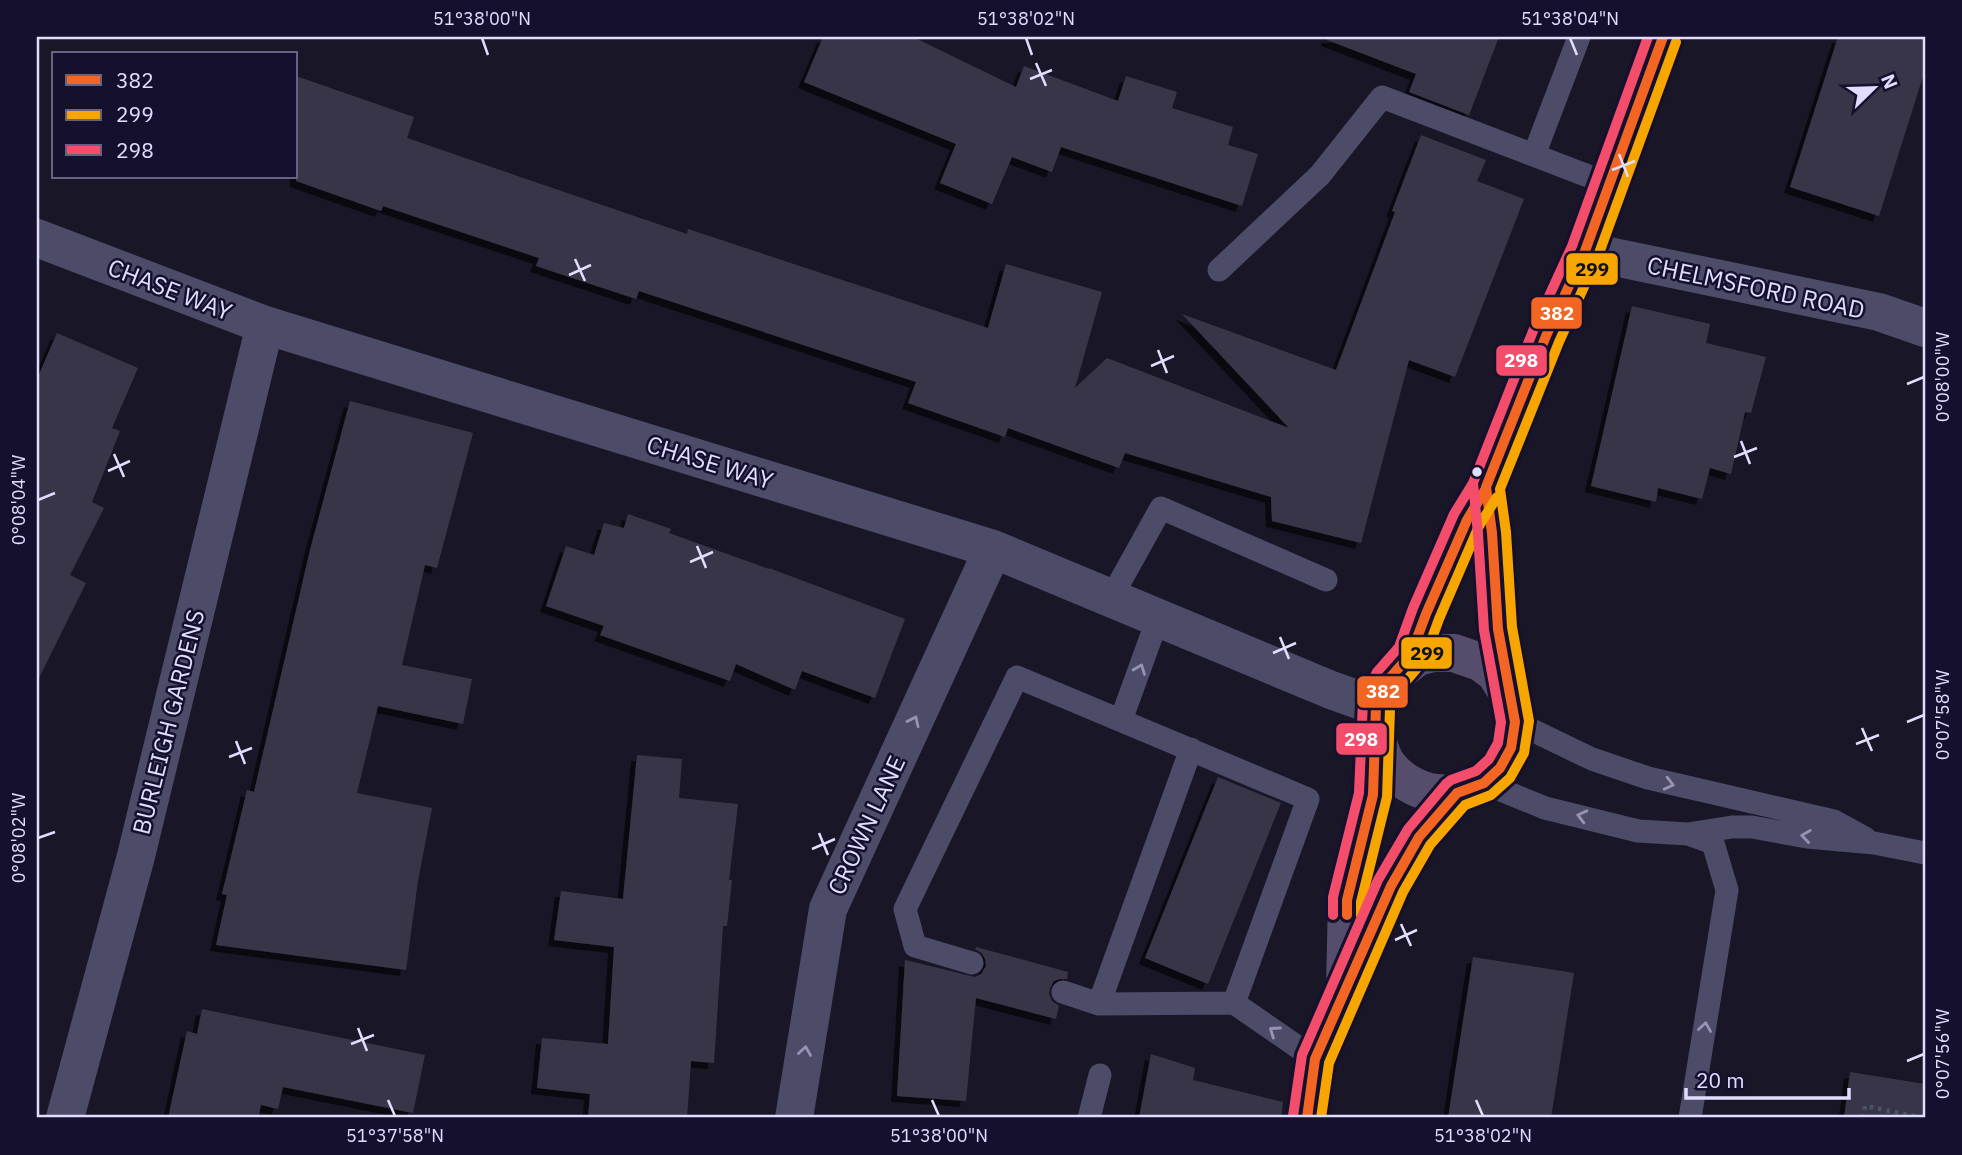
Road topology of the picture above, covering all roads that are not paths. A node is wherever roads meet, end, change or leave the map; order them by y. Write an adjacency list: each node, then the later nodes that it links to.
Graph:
1 (1579, 37): 3 (lane)
2 (1663, 37): 4 (main road)
3 (1534, 155): 4 (lane); 7 (lane)
4 (1609, 184): 6 (main road)
5 (37, 238): 8 (street, CHASE WAY)
6 (1585, 251): 9 (street, CHELMSFORD ROAD); 10 (main road)
7 (1219, 270)
8 (265, 325): 11 (street, CHASE WAY); 30 (street, BURLEIGH GARDENS)
9 (1925, 328)
10 (1486, 487): 15 (main road); 16 (main road)
11 (993, 549): 13 (street, CHASE WAY); 31 (street, CROWN LANE, one-way to 11)
12 (1326, 580): 13 (lane)
13 (1111, 598): 14 (street, CHASE WAY)
14 (1158, 618): 15 (street, CHASE WAY); 17 (lane, one-way to 14)
15 (1379, 706): 16 (main road); 19 (main road); 24 (main road)
16 (1513, 710): 19 (main road); 21 (lane, one-way to 21)
17 (1121, 720): 18 (lane); 23 (lane)
18 (1191, 749): 26 (lane); 27 (lane)
19 (1470, 788): 20 (lane, one-way to 19); 24 (main road)
20 (1688, 834): 21 (lane, one-way to 20); 34 (lane, one-way to 20)
21 (1874, 843): 22 (lane)
22 (1925, 853)
23 (972, 963)
24 (1345, 988): 28 (main road)
25 (1063, 992): 27 (lane)
26 (1234, 1003): 27 (lane); 28 (lane, one-way to 26)
27 (1099, 1004)
28 (1315, 1059): 33 (main road)
29 (1100, 1075): 32 (lane)
30 (65, 1118)
31 (797, 1118)
32 (1089, 1118)
33 (1307, 1118)
34 (1690, 1118)

